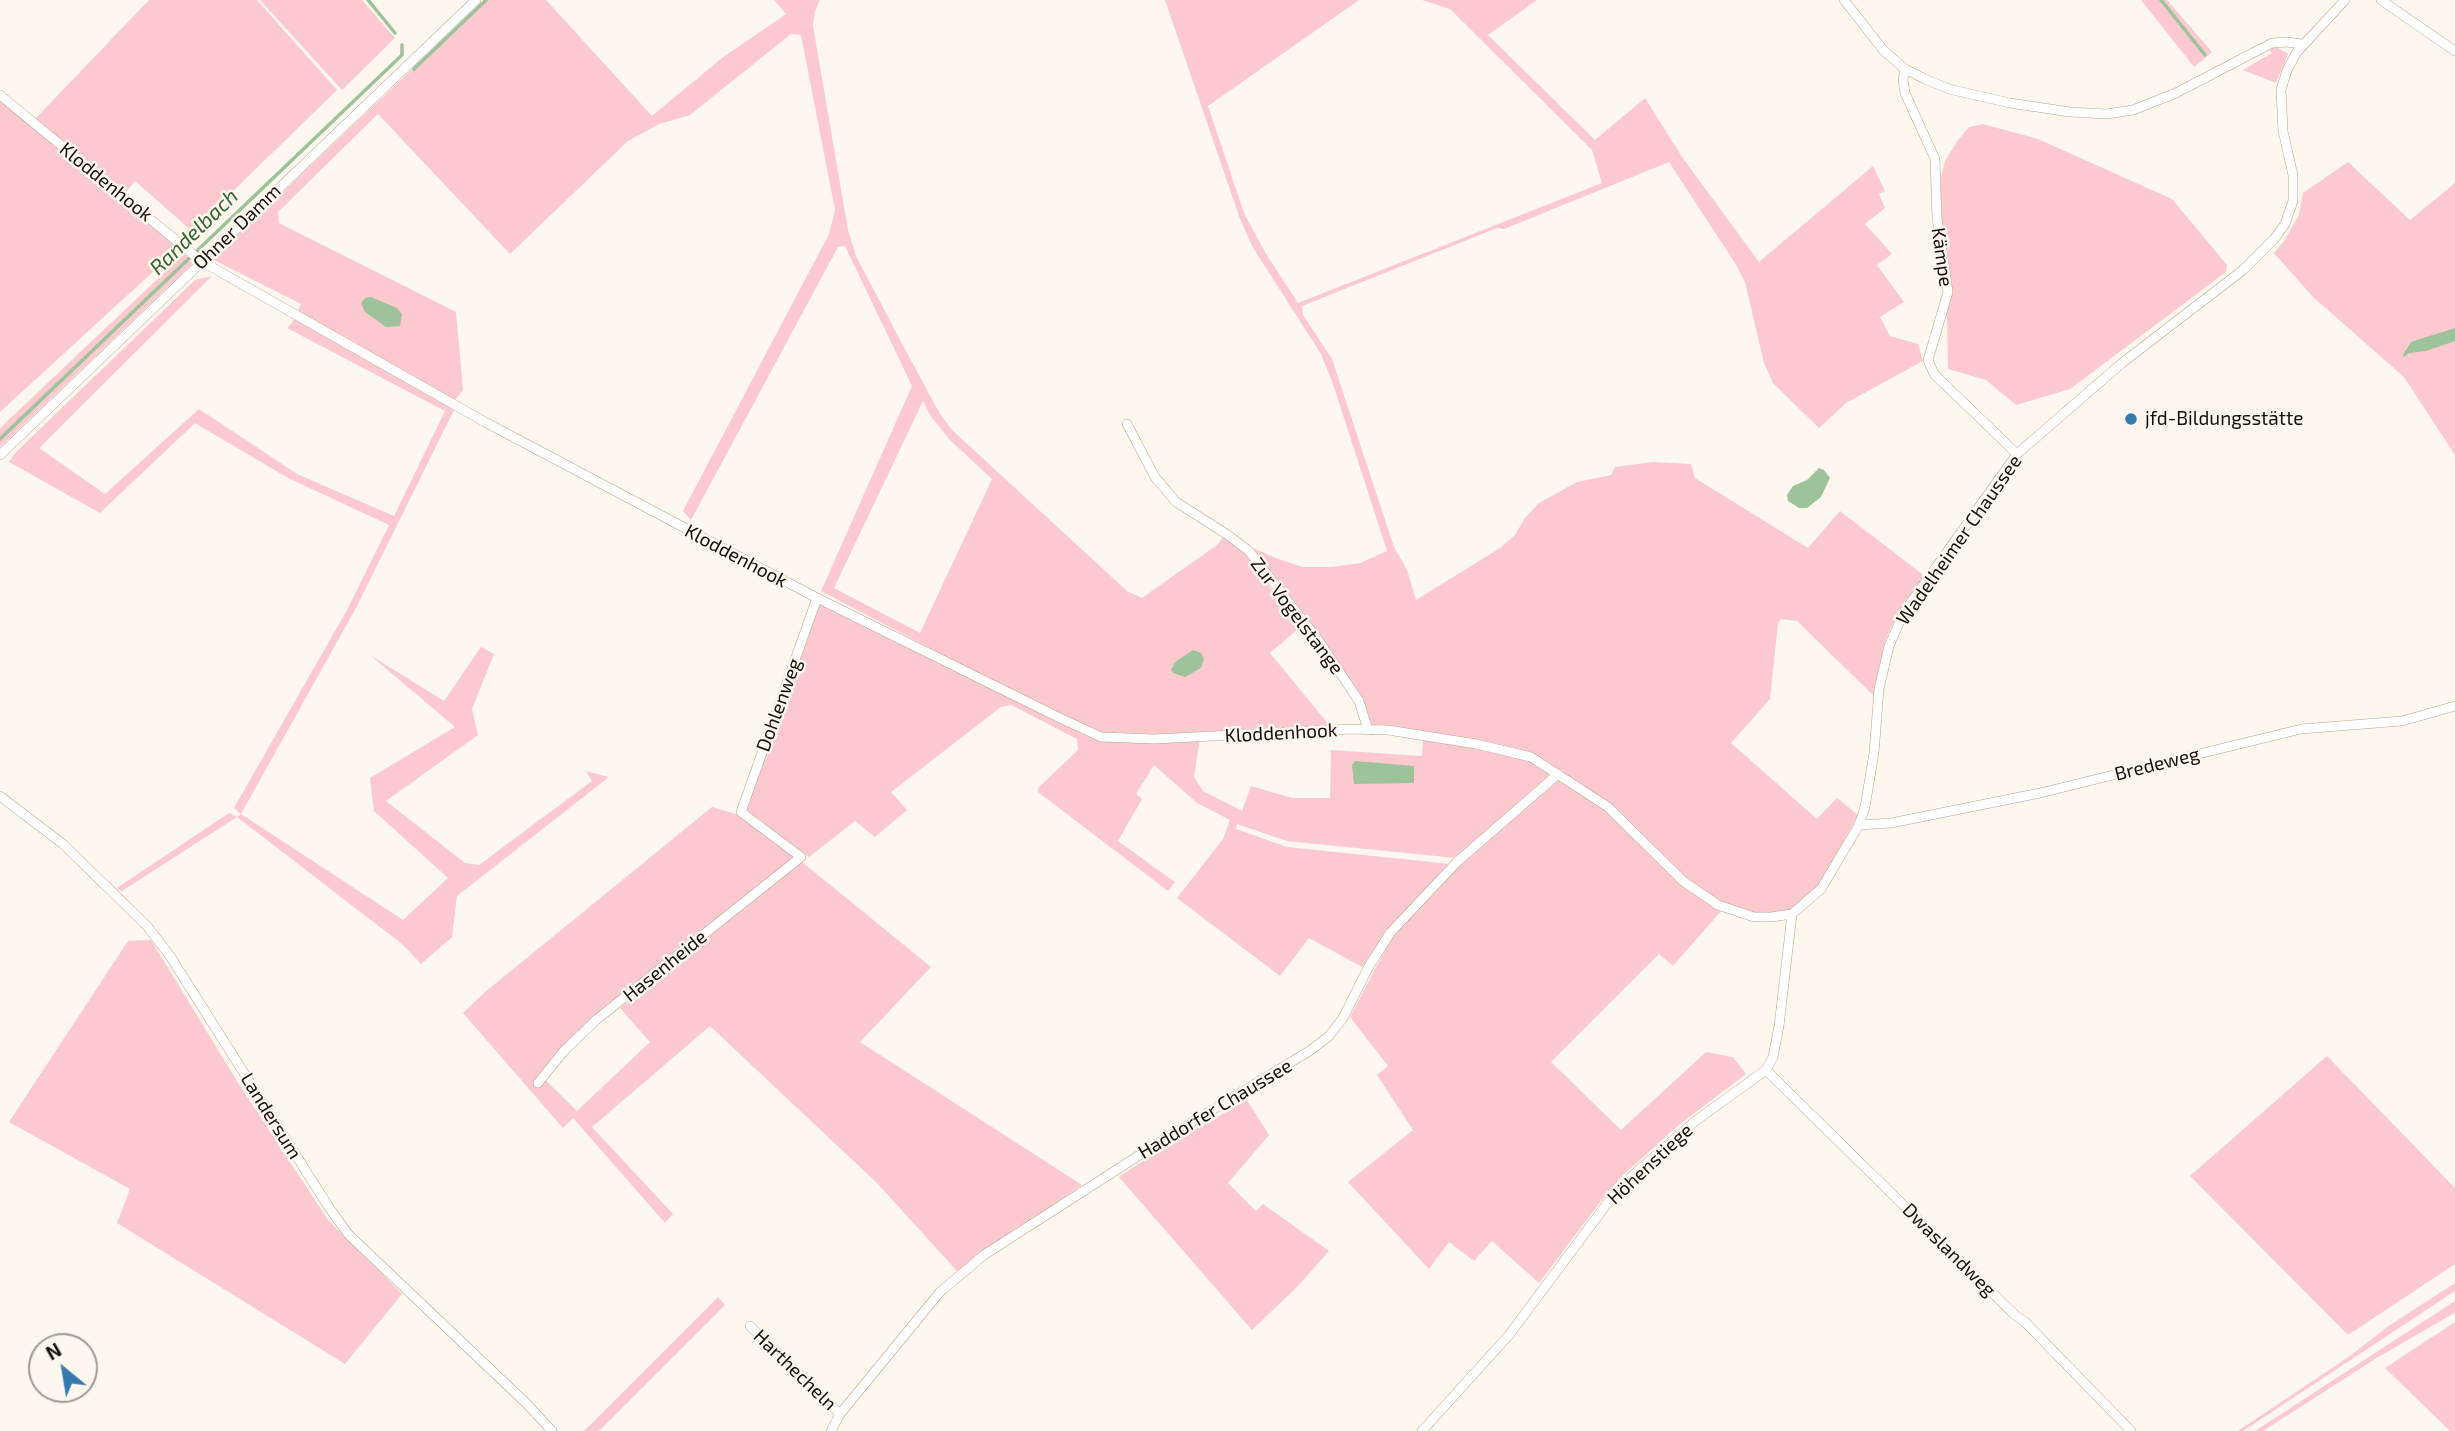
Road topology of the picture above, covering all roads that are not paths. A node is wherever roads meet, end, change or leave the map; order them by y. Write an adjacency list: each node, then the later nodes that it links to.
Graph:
1 (476, 0): 9 (street, Ohner Damm)
2 (1844, 0): 7 (street)
3 (2345, 0): 5 (street, Wadelheimer Chaussee)
4 (2381, 0): 6 (street)
5 (2302, 44): 7 (street); 11 (street, Wadelheimer Chaussee)
6 (2455, 51)
7 (1905, 69): 11 (street, Kämpe)
8 (0, 94): 9 (street, Kloddenhook)
9 (196, 257): 12 (street, Ohner Damm); 13 (street, Kloddenhook)
10 (1127, 424): 15 (street, Zur Vogelstange)
11 (2017, 454): 18 (street, Wadelheimer Chaussee)
12 (0, 455)
13 (817, 598): 15 (street, Kloddenhook); 19 (street, Dohlenweg)
14 (2455, 706): 18 (street, Bredeweg)
15 (1368, 730): 16 (street, Kloddenhook)
16 (1558, 774): 20 (street); 24 (street, Haddorfer Chaussee)
17 (0, 796): 25 (street, Landersum)
18 (1859, 825): 20 (street, Wadelheimer Chaussee)
19 (801, 857): 22 (street, Hasenheide)
20 (1792, 914): 21 (street)
21 (1766, 1070): 27 (street, Höhenstiege); 28 (street, Dwaslandweg)
22 (538, 1083)
23 (750, 1326): 24 (street, Harthecheln)
24 (840, 1413): 26 (street)
25 (552, 1431)
26 (831, 1431)
27 (1422, 1431)
28 (2131, 1431)

